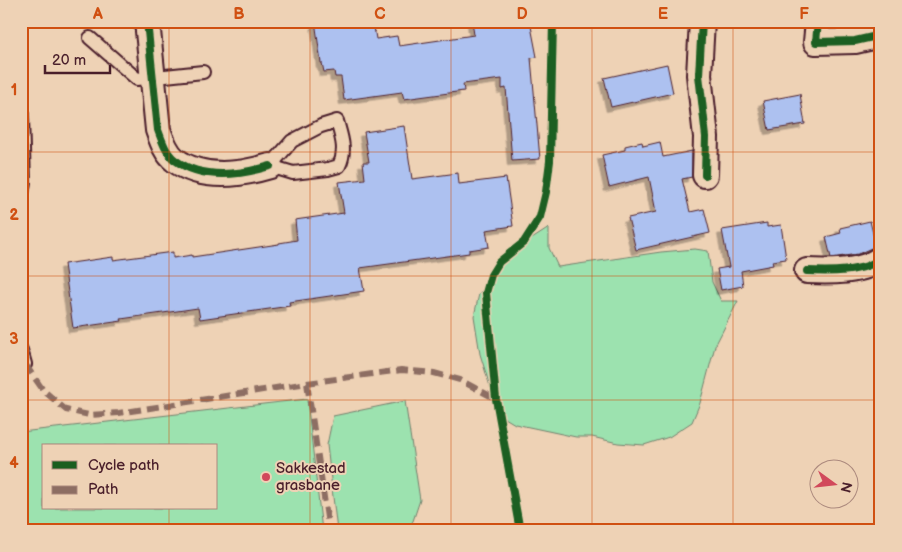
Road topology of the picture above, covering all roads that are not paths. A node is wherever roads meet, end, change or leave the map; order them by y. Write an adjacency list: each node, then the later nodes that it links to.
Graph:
1 (147, 21): 7 (street)
2 (702, 21): 10 (street)
3 (818, 21): 4 (street)
4 (881, 35)
5 (90, 38): 7 (lane)
6 (202, 72): 7 (lane)
7 (153, 78): 9 (street)
8 (21, 83): 11 (lane)
9 (270, 166): 9 (lane)
10 (705, 175)
11 (21, 199)
12 (881, 258): 13 (street)
13 (807, 272)
14 (21, 350): 15 (lane)
15 (21, 367)

